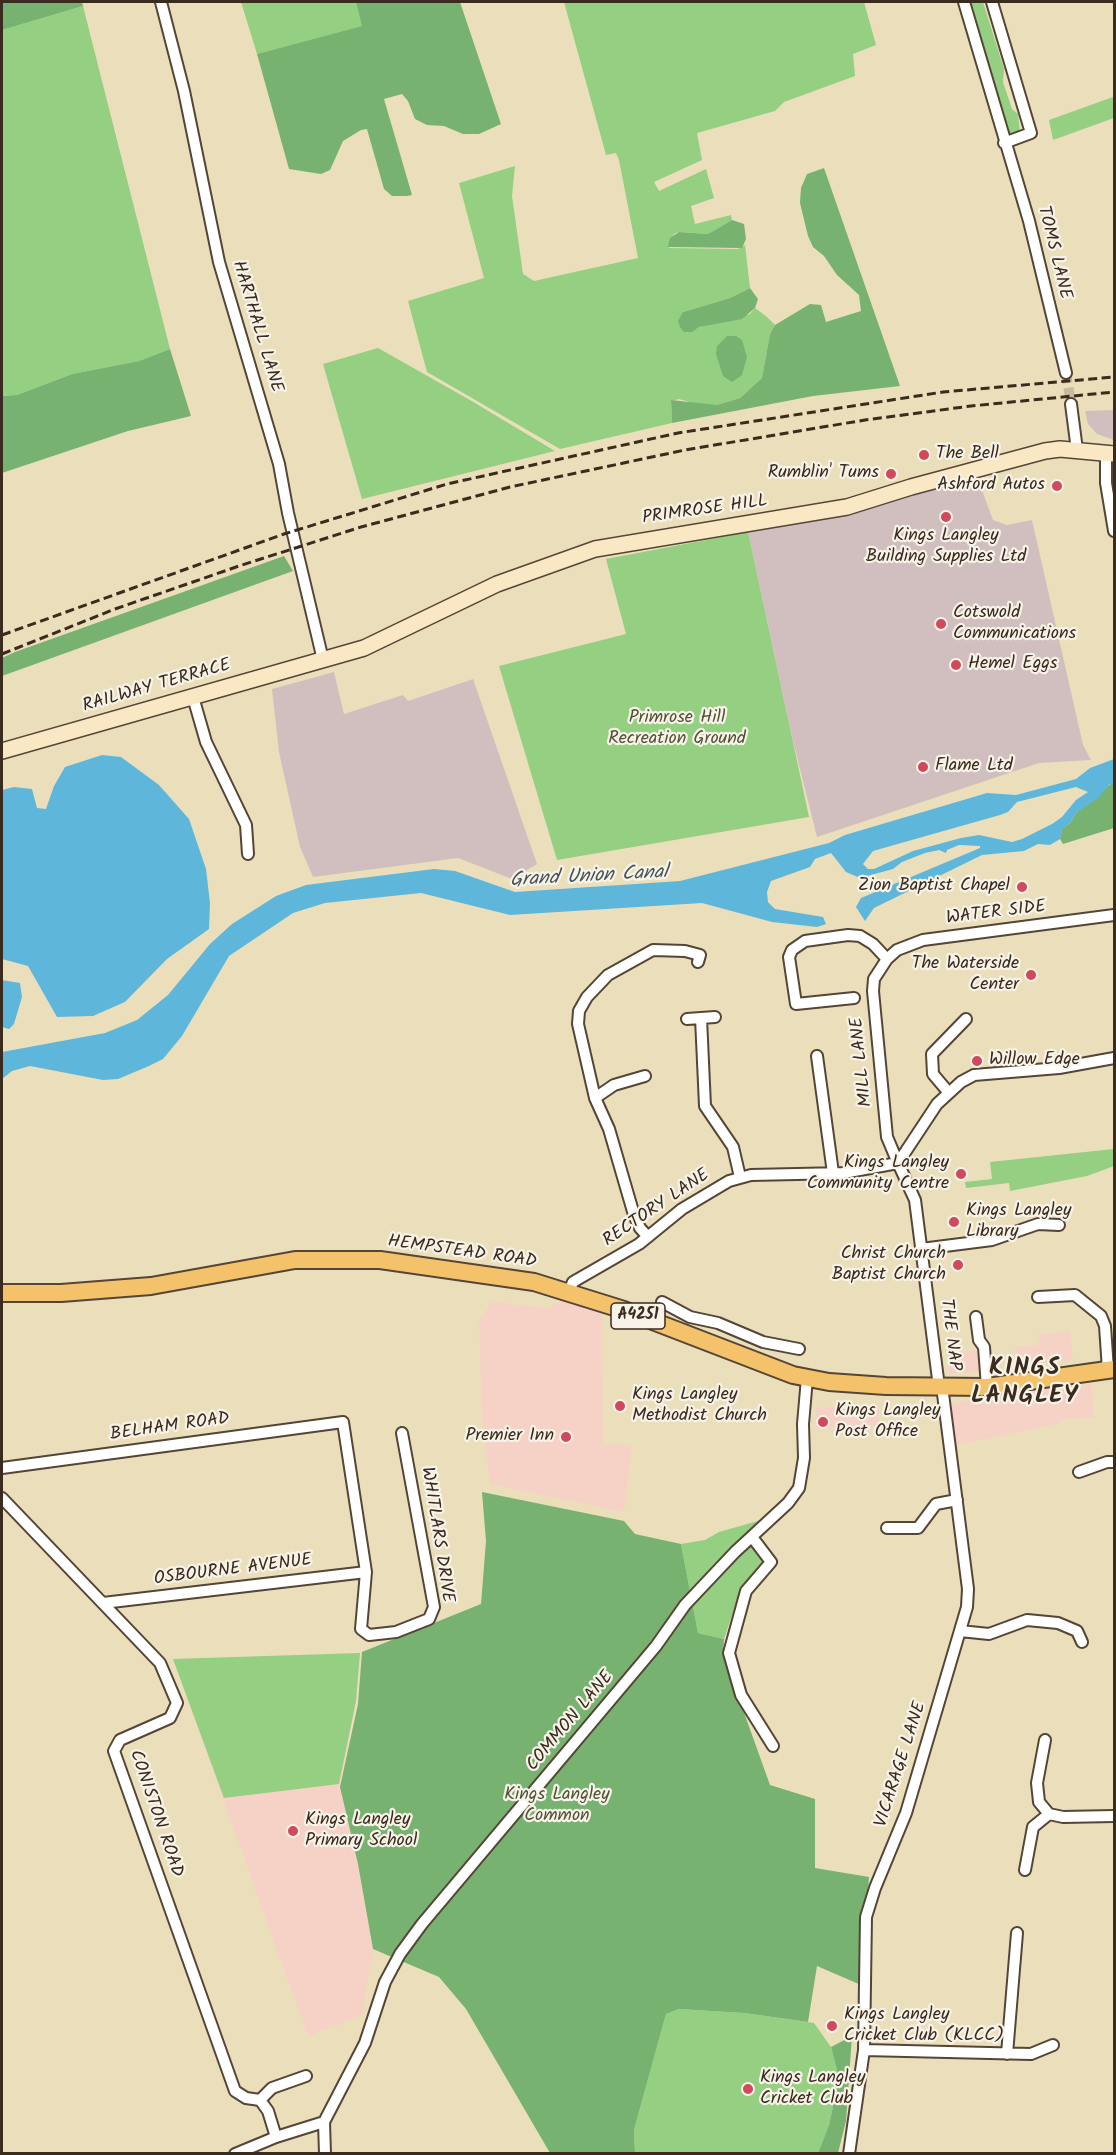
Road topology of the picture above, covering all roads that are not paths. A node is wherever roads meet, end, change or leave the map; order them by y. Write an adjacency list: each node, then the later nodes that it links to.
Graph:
1 (161, 2): 10 (street, HARTHALL LANE)
2 (964, 2): 4 (street, TOMS LANE)
3 (992, 2): 4 (street)
4 (1004, 143): 5 (street, TOMS LANE)
5 (1066, 373)
6 (1071, 404): 7 (street)
7 (1077, 450): 8 (street, PRIMROSE HILL); 10 (street, PRIMROSE HILL)
8 (1110, 454): 9 (street)
9 (1114, 531)
10 (324, 660): 11 (street, RAILWAY TERRACE)
11 (193, 697): 12 (street, RAILWAY TERRACE); 13 (street)
12 (2, 751)
13 (248, 854)
14 (1114, 915): 16 (street, WATER SIDE)
15 (700, 955): 26 (street)
16 (887, 959): 17 (street); 27 (street, MILL LANE)
17 (854, 998)
18 (715, 1017): 19 (street)
19 (701, 1018): 20 (street); 29 (street)
20 (687, 1019)
21 (966, 1019): 25 (street)
22 (817, 1056): 28 (street)
23 (1114, 1058): 25 (street)
24 (645, 1076): 26 (street)
25 (949, 1093): 27 (street)
26 (595, 1098): 31 (street)
27 (898, 1163): 28 (street); 32 (street, THE NAP)
28 (833, 1173): 29 (street)
29 (740, 1177): 31 (street, RECTORY LANE)
30 (1059, 1225): 32 (street)
31 (648, 1237): 34 (street, RECTORY LANE)
32 (921, 1249): 43 (street, THE NAP)
33 (2, 1293): 34 (main road, HEMPSTEAD ROAD / A4251)
34 (568, 1293): 39 (main road, HEMPSTEAD ROAD / A4251)
35 (1038, 1297): 41 (street)
36 (662, 1302): 38 (street)
37 (976, 1317): 44 (street)
38 (726, 1326): 39 (street); 40 (street)
39 (717, 1347): 42 (main road, HEMPSTEAD ROAD / A4251)
40 (799, 1349)
41 (1111, 1369): 44 (main road, A4251)
42 (807, 1378): 43 (main road, HEMPSTEAD ROAD / A4251); 52 (street, COMMON LANE)
43 (941, 1386): 44 (main road, A4251); 50 (street, VICARAGE LANE)
44 (987, 1387)
45 (402, 1433): 53 (street, WHITLARS DRIVE)
46 (1114, 1462): 48 (street)
47 (2, 1468): 53 (street, BELHAM ROAD)
48 (1079, 1472)
49 (2, 1498): 54 (street, CONISTON ROAD)
50 (957, 1500): 51 (street); 55 (street, VICARAGE LANE)
51 (887, 1528)
52 (752, 1537): 58 (street); 68 (street, COMMON LANE)
53 (366, 1572): 54 (street, OSBOURNE AVENUE)
54 (103, 1603): 67 (street, CONISTON ROAD)
55 (960, 1631): 56 (street); 64 (street, VICARAGE LANE)
56 (1082, 1642)
57 (1045, 1740): 59 (street)
58 (773, 1746)
59 (1049, 1814): 60 (street); 61 (street)
60 (1114, 1816)
61 (1025, 1870)
62 (1017, 1933): 65 (street)
63 (1053, 2045): 65 (street)
64 (864, 2050): 65 (street); 72 (street, VICARAGE LANE)
65 (1007, 2054)
66 (306, 2076): 67 (street)
67 (260, 2100): 69 (street)
68 (324, 2122): 69 (street); 71 (street)
69 (276, 2137): 70 (street)
70 (236, 2154)
71 (325, 2154)
72 (849, 2154)

